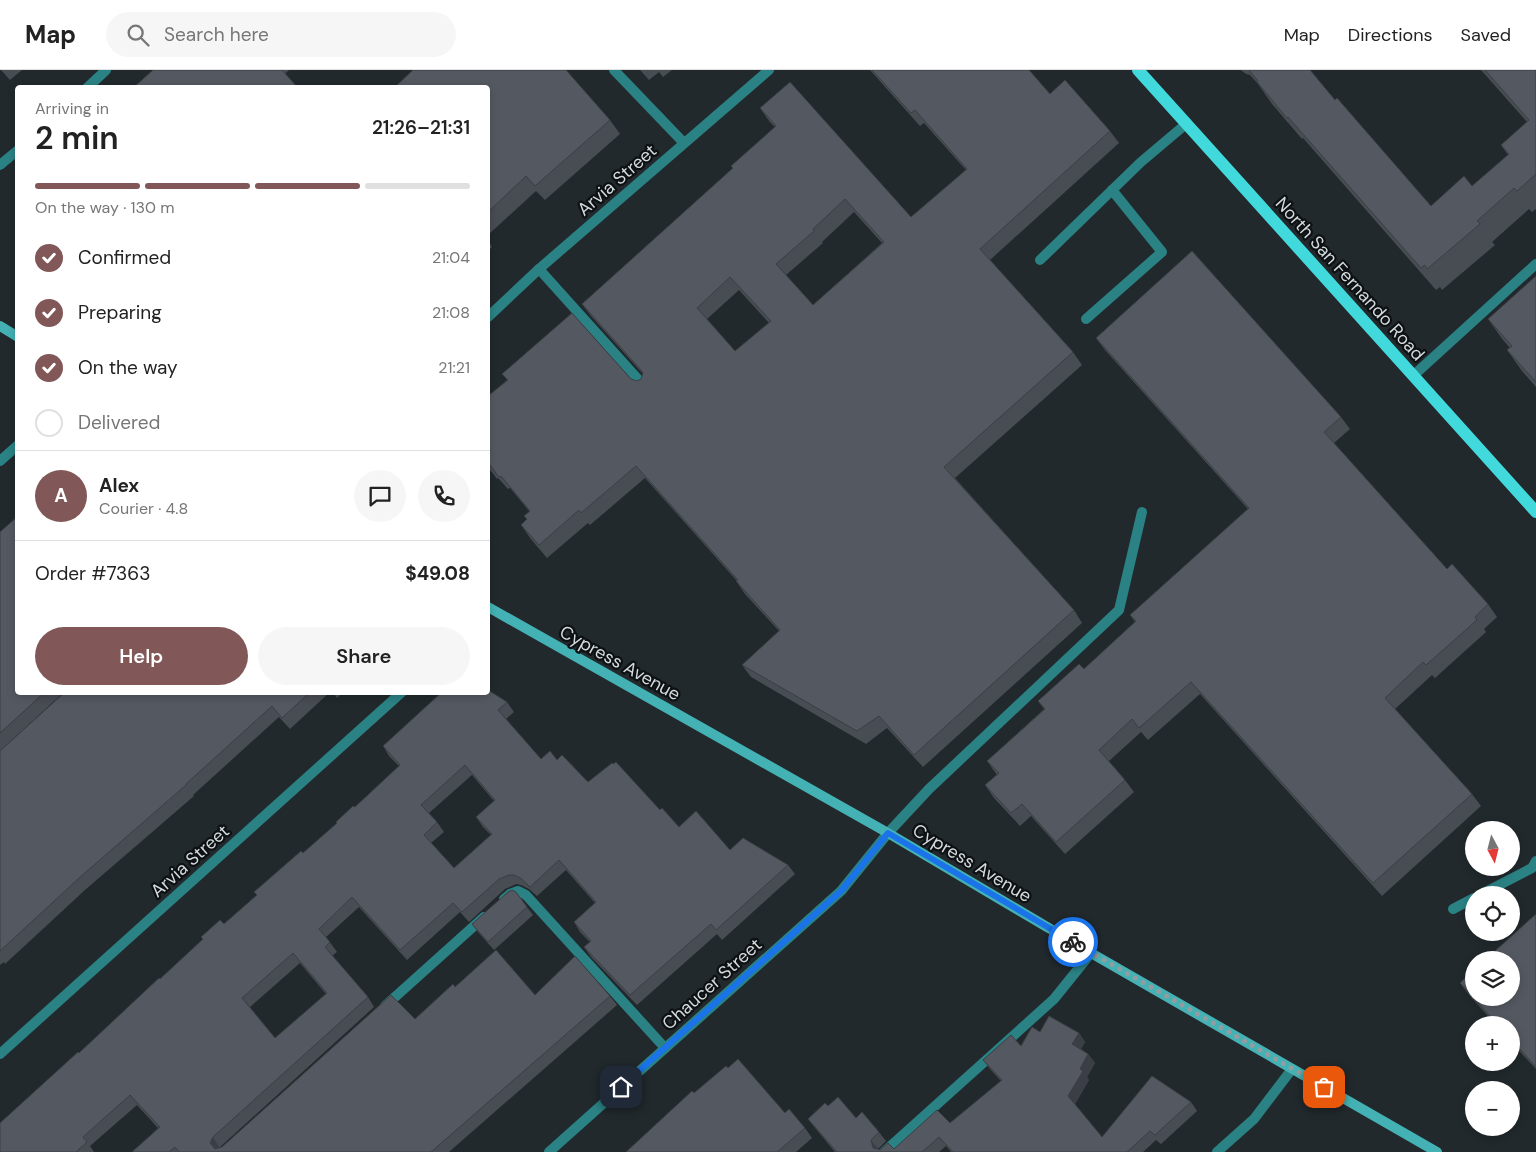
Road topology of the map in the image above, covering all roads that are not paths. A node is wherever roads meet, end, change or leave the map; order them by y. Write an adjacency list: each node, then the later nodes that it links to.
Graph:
1 (106, 70): 5 (street)
2 (614, 70): 7 (street)
3 (769, 70): 7 (street, Arvia Street)
4 (1138, 70): 6 (main road, North San Fernando Road)
5 (90, 85)
6 (1186, 124): 10 (street); 18 (main road, North San Fernando Road)
7 (684, 143): 13 (street, Arvia Street)
8 (15, 152): 9 (street)
9 (0, 165)
10 (1112, 190): 11 (street); 15 (street)
11 (1040, 260)
12 (1536, 264): 18 (street)
13 (540, 269): 14 (street, Arvia Street); 19 (street)
14 (490, 315)
15 (1086, 319)
16 (0, 326): 17 (street)
17 (15, 335)
18 (1414, 375): 23 (main road, North San Fernando Road)
19 (645, 387)
20 (15, 448): 21 (street)
21 (0, 461)
22 (1142, 512): 26 (street, Chaucer Street)
23 (1536, 512)
24 (490, 608): 26 (street, Cypress Avenue)
25 (399, 695): 34 (street, Arvia Street)
26 (888, 833): 31 (street, Cypress Avenue); 33 (street, Chaucer Street)
27 (1536, 861): 28 (street)
28 (1497, 886)
29 (1465, 902): 30 (street)
30 (1452, 909)
31 (1091, 953): 35 (street, Cypress Avenue); 37 (street)
32 (378, 1013): 33 (street)
33 (665, 1048): 36 (street, Chaucer Street)
34 (0, 1054)
35 (1292, 1069): 38 (street); 39 (street, Cypress Avenue)
36 (549, 1152)
37 (884, 1152)
38 (1218, 1152)
39 (1437, 1152)

